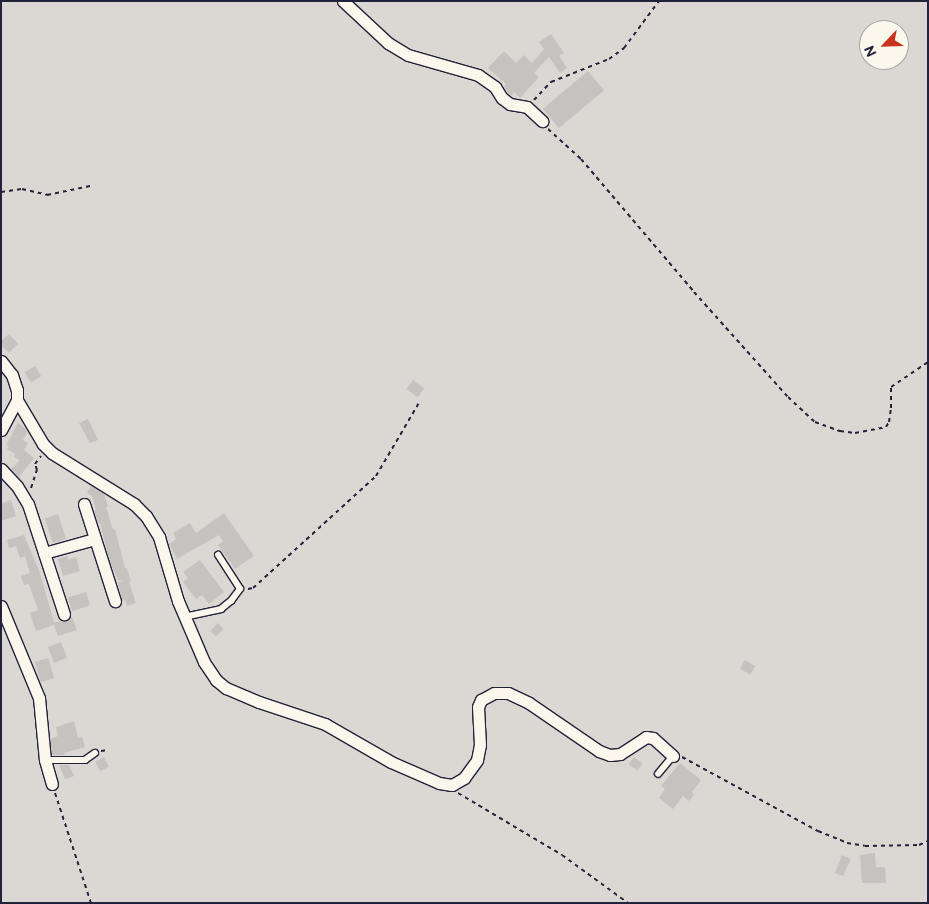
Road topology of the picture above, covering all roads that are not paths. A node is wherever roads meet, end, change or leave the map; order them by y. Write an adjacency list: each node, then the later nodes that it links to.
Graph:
1 (343, 1): 2 (street)
2 (542, 121)
3 (1, 361): 4 (street)
4 (17, 400): 5 (street); 14 (street)
5 (1, 430)
6 (1, 470): 9 (street)
7 (84, 504): 8 (street)
8 (95, 539): 9 (street); 11 (street)
9 (44, 553): 13 (street)
10 (218, 556): 14 (lane)
11 (115, 602)
12 (1, 606): 17 (street)
13 (64, 614)
14 (184, 618): 16 (street)
15 (95, 753): 18 (lane)
16 (672, 756): 19 (lane)
17 (45, 760): 18 (lane); 20 (street)
18 (59, 762): 20 (lane)
19 (658, 774)
20 (50, 780)

